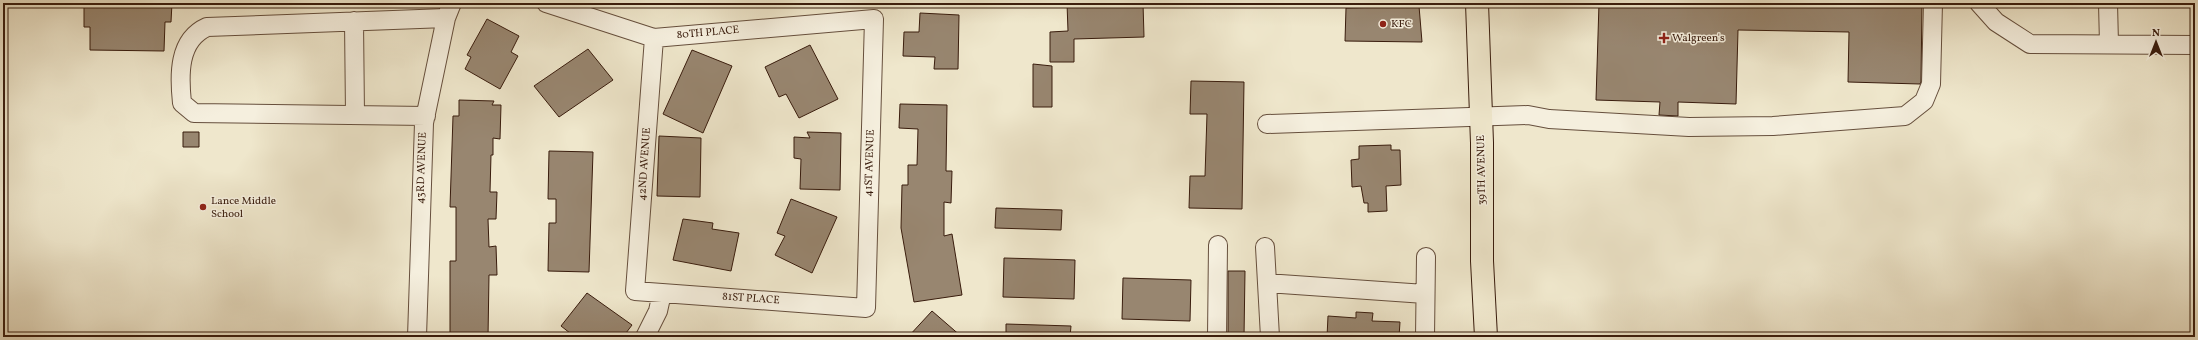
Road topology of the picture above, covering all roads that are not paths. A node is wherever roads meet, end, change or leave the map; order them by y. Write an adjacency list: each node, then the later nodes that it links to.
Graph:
1 (546, 3): 9 (street, 80TH PLACE)
2 (1477, 3): 14 (main road, 39TH AVENUE)
3 (1933, 3): 14 (street)
4 (1979, 3): 10 (street)
5 (2108, 3): 10 (street)
6 (449, 11): 8 (street); 13 (street, 43RD AVENUE)
7 (874, 19): 9 (street, 80TH PLACE); 23 (street, 41ST AVENUE)
8 (354, 21): 12 (street); 12 (street)
9 (654, 38): 20 (street, 42ND AVENUE)
10 (2109, 44): 11 (street)
11 (2195, 45)
12 (355, 115): 13 (street)
13 (426, 116): 24 (street, 43RD AVENUE)
14 (1481, 117): 15 (street); 29 (main road, 39TH AVENUE)
15 (1266, 124)
16 (1218, 244): 26 (street)
17 (1265, 248): 19 (street)
18 (1426, 257): 22 (street)
19 (1267, 283): 22 (street); 27 (street)
20 (635, 291): 21 (street, 81ST PLACE)
21 (662, 293): 23 (street, 81ST PLACE); 25 (street)
22 (1425, 294): 28 (street)
23 (866, 308)
24 (417, 337)
25 (645, 337)
26 (1217, 337)
27 (1270, 337)
28 (1425, 337)
29 (1486, 337)

